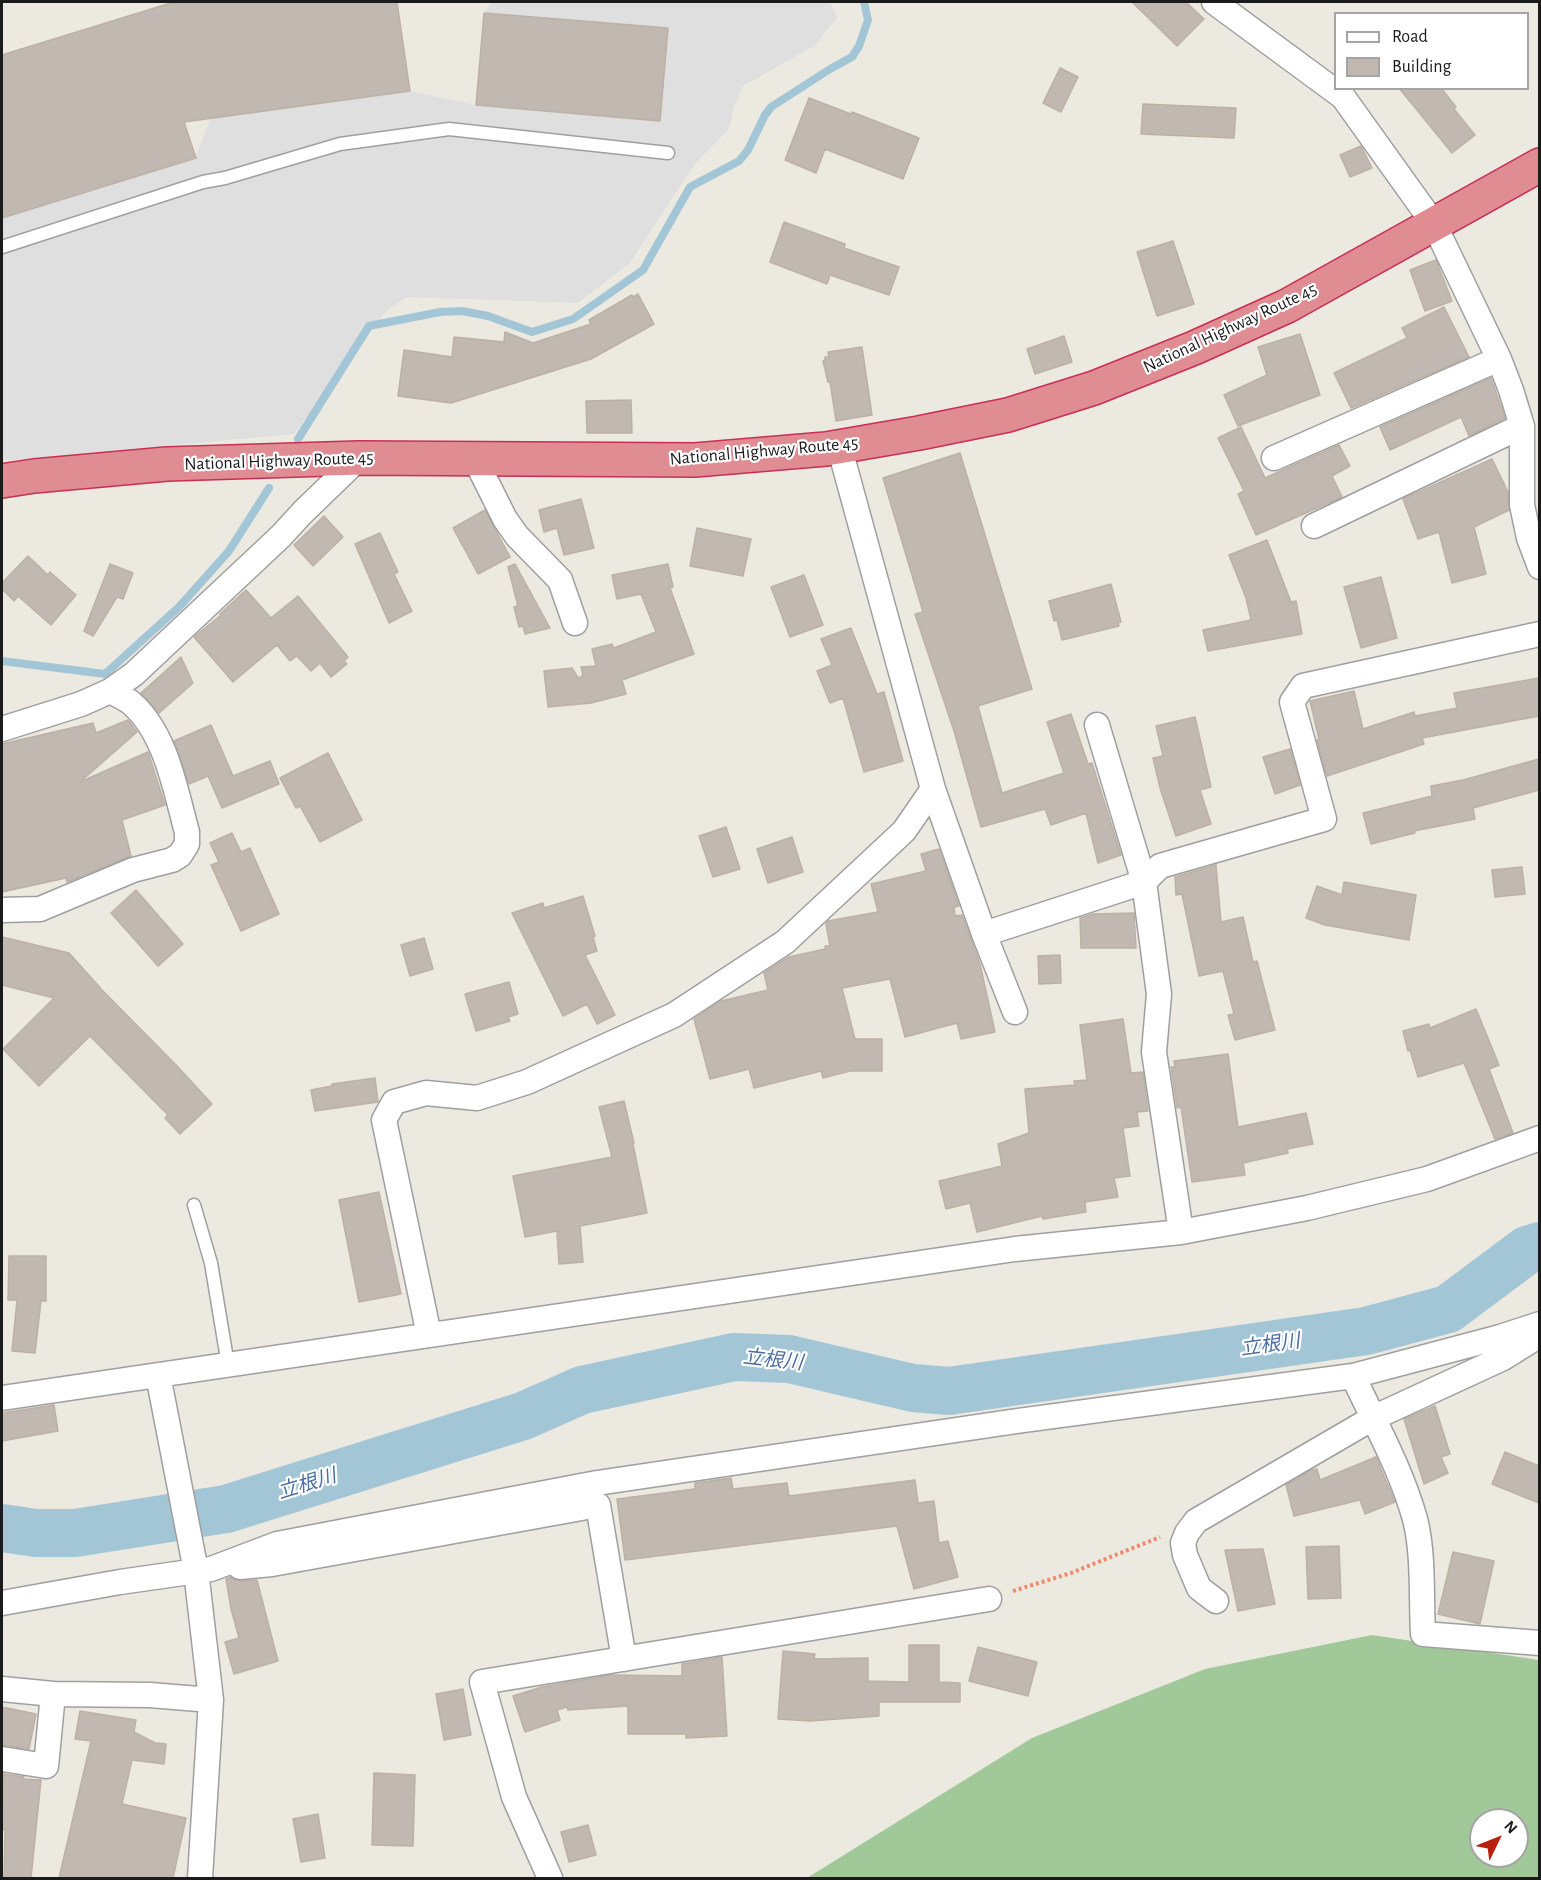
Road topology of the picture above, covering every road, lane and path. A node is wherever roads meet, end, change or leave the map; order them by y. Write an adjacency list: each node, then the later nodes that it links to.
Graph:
1 (1214, 2): 4 (street)
2 (668, 153): 5 (lane)
3 (1539, 165): 4 (highway, National Highway Route 45)
4 (1434, 224): 6 (street); 8 (highway, National Highway Route 45)
5 (2, 247)
6 (1499, 359): 7 (street); 10 (street)
7 (1522, 426): 13 (street); 14 (street)
8 (839, 446): 11 (highway, National Highway Route 45); 20 (street)
9 (359, 458): 11 (highway, National Highway Route 45); 12 (highway, National Highway Route 45); 17 (street)
10 (1274, 458)
11 (475, 459): 15 (street)
12 (2, 481)
13 (1314, 526)
14 (1539, 567)
15 (575, 623)
16 (1539, 634): 21 (street)
17 (110, 691): 19 (street); 22 (street)
18 (1097, 725): 21 (street)
19 (2, 729)
20 (933, 789): 23 (street); 29 (street)
21 (1144, 882): 23 (street); 27 (street)
22 (2, 910)
23 (984, 934): 24 (street)
24 (1015, 1012)
25 (1539, 1138): 27 (street)
26 (194, 1205): 31 (lane)
27 (1181, 1232): 29 (street)
28 (1539, 1324): 33 (street)
29 (429, 1335): 31 (street)
30 (1539, 1335): 35 (street)
31 (228, 1365): 32 (street)
32 (158, 1375): 34 (street); 37 (street)
33 (1353, 1376): 35 (street); 37 (street)
34 (2, 1398)
35 (1373, 1418): 36 (street); 41 (street)
36 (1196, 1521): 38 (path); 39 (street)
37 (201, 1567): 40 (street); 42 (street); 45 (street)
38 (989, 1599): 42 (street)
39 (1216, 1601)
40 (2, 1603)
41 (1539, 1643)
42 (624, 1659): 48 (street)
43 (2, 1689): 44 (street)
44 (53, 1694): 45 (street); 46 (street)
45 (211, 1700): 47 (street)
46 (2, 1759)
47 (200, 1878)
48 (550, 1878)

